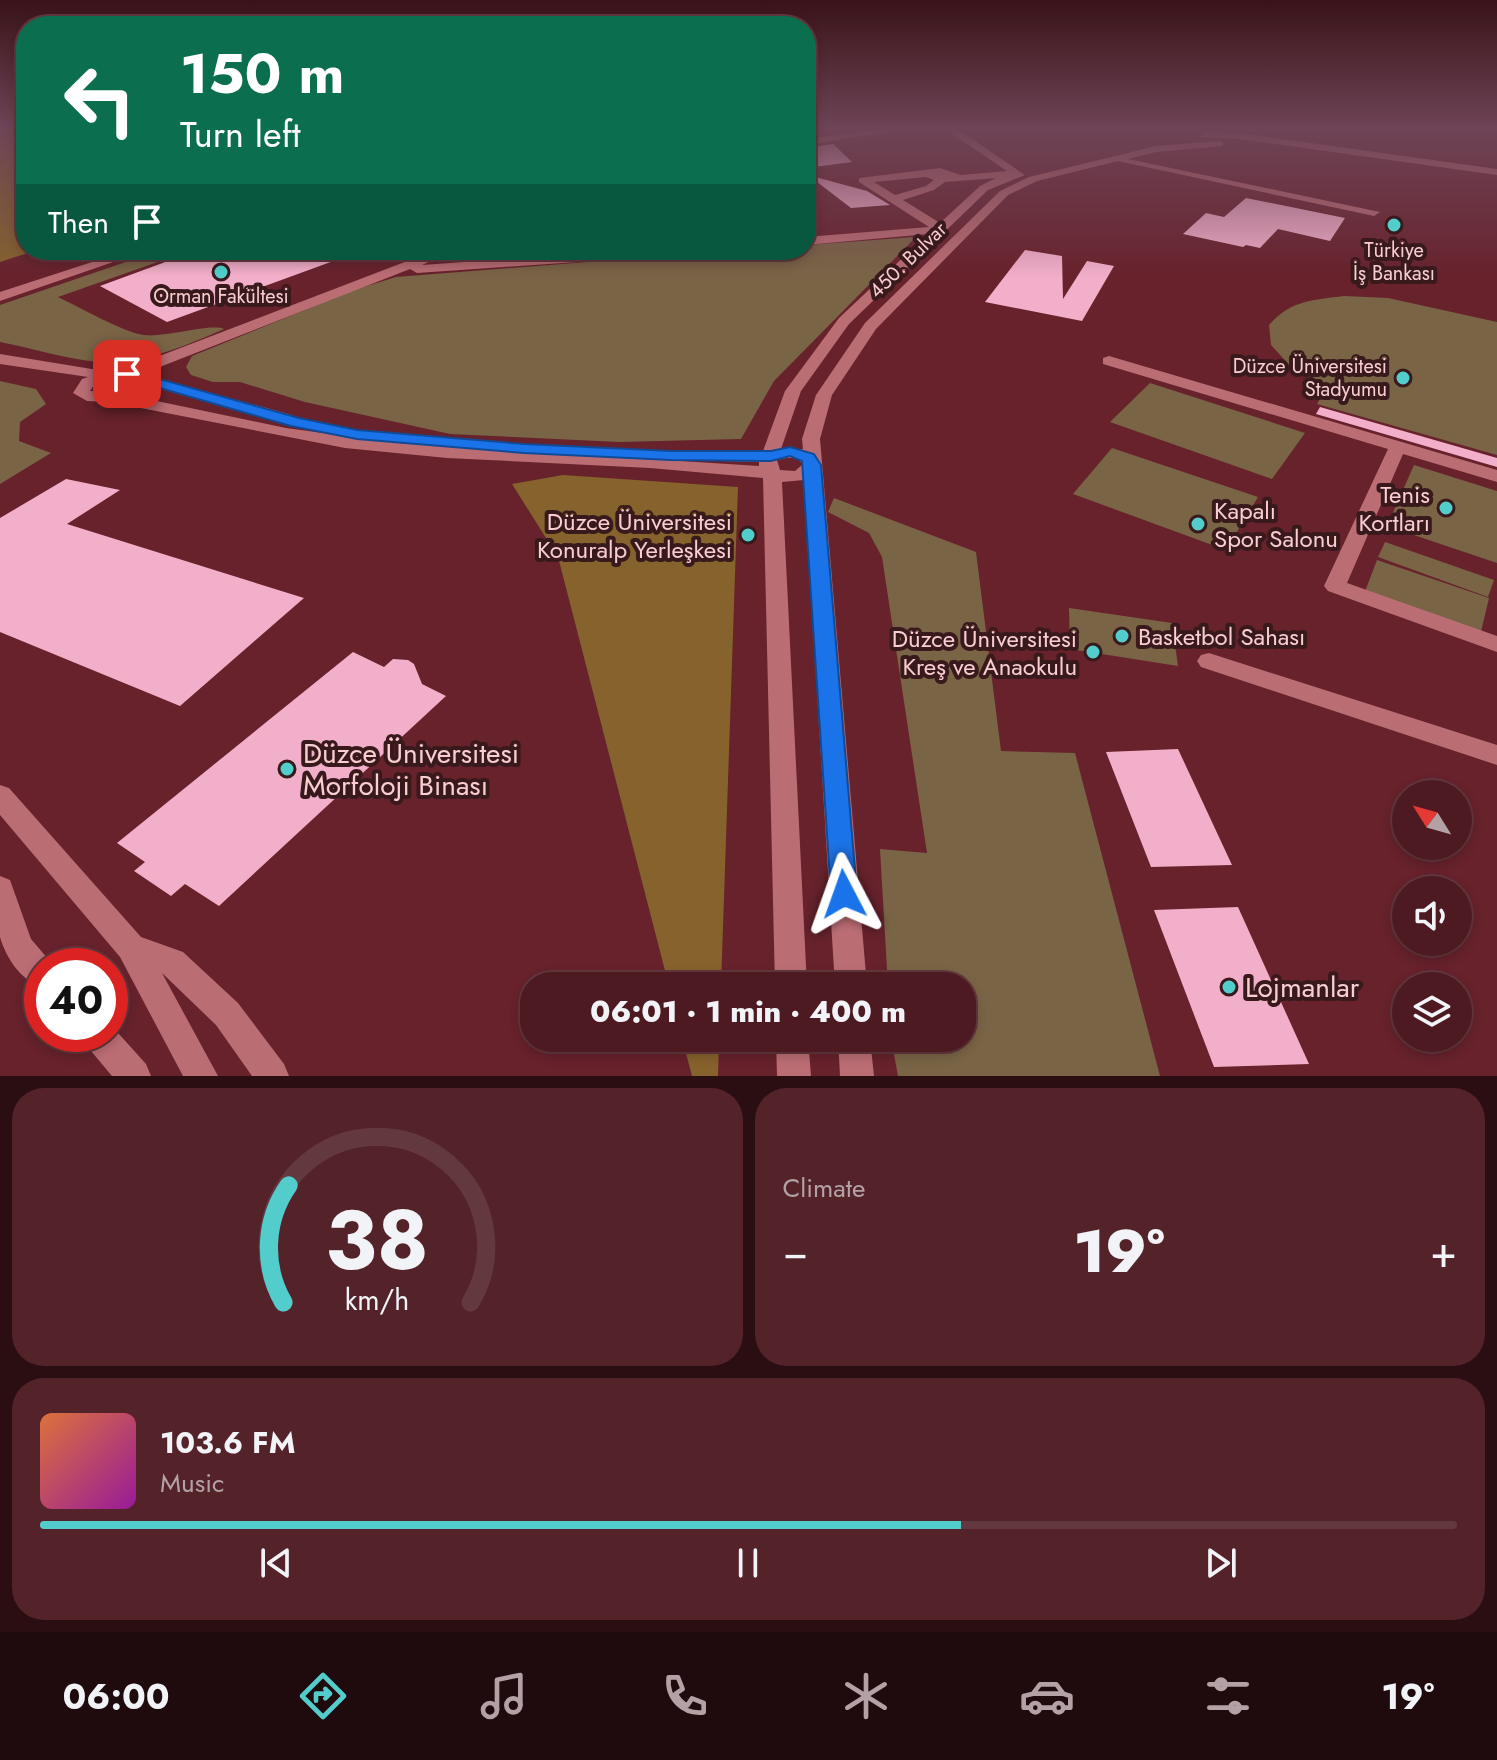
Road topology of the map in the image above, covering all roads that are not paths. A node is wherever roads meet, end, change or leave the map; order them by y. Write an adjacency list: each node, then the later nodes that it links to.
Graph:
1 (881, 177): 8 (street)
2 (943, 177): 8 (street)
3 (1007, 177): 10 (street, 450. Bulvar)
4 (1028, 177): 7 (street)
5 (1040, 177): 7 (street, 450. Bulvar)
6 (1203, 177): 9 (street)
7 (1033, 179): 11 (street, 450. Bulvar)
8 (893, 199): 10 (street)
9 (1374, 212)
10 (941, 229): 11 (street); 12 (street); 29 (street, 450. Bulvar)
11 (964, 232): 28 (street, 450. Bulvar)
12 (816, 240)
13 (83, 260): 18 (street)
14 (112, 260): 19 (street)
15 (424, 260): 17 (street)
16 (546, 260): 17 (street)
17 (399, 270): 24 (street)
18 (0, 286)
19 (0, 297)
20 (0, 359): 23 (street)
21 (1109, 361): 27 (street)
22 (0, 371): 25 (street)
23 (104, 375): 24 (street); 25 (street)
24 (130, 375): 26 (street); 29 (street)
25 (83, 386): 26 (street)
26 (107, 396): 29 (street)
27 (1397, 448): 30 (street); 31 (street)
28 (812, 463): 29 (street); 39 (street, 450. Bulvar)
29 (772, 464): 38 (street, 450. Bulvar)
30 (1497, 476)
31 (1497, 644)
32 (1209, 661): 33 (street)
33 (1497, 755)
34 (0, 796): 36 (street)
35 (0, 889): 37 (street)
36 (131, 947): 44 (street); 45 (street)
37 (24, 954)
38 (790, 972)
39 (850, 972)
40 (113, 1052): 43 (street)
41 (793, 1052): 46 (street)
42 (855, 1052): 47 (street)
43 (134, 1076)
44 (201, 1076)
45 (272, 1076)
46 (794, 1076)
47 (857, 1076)

